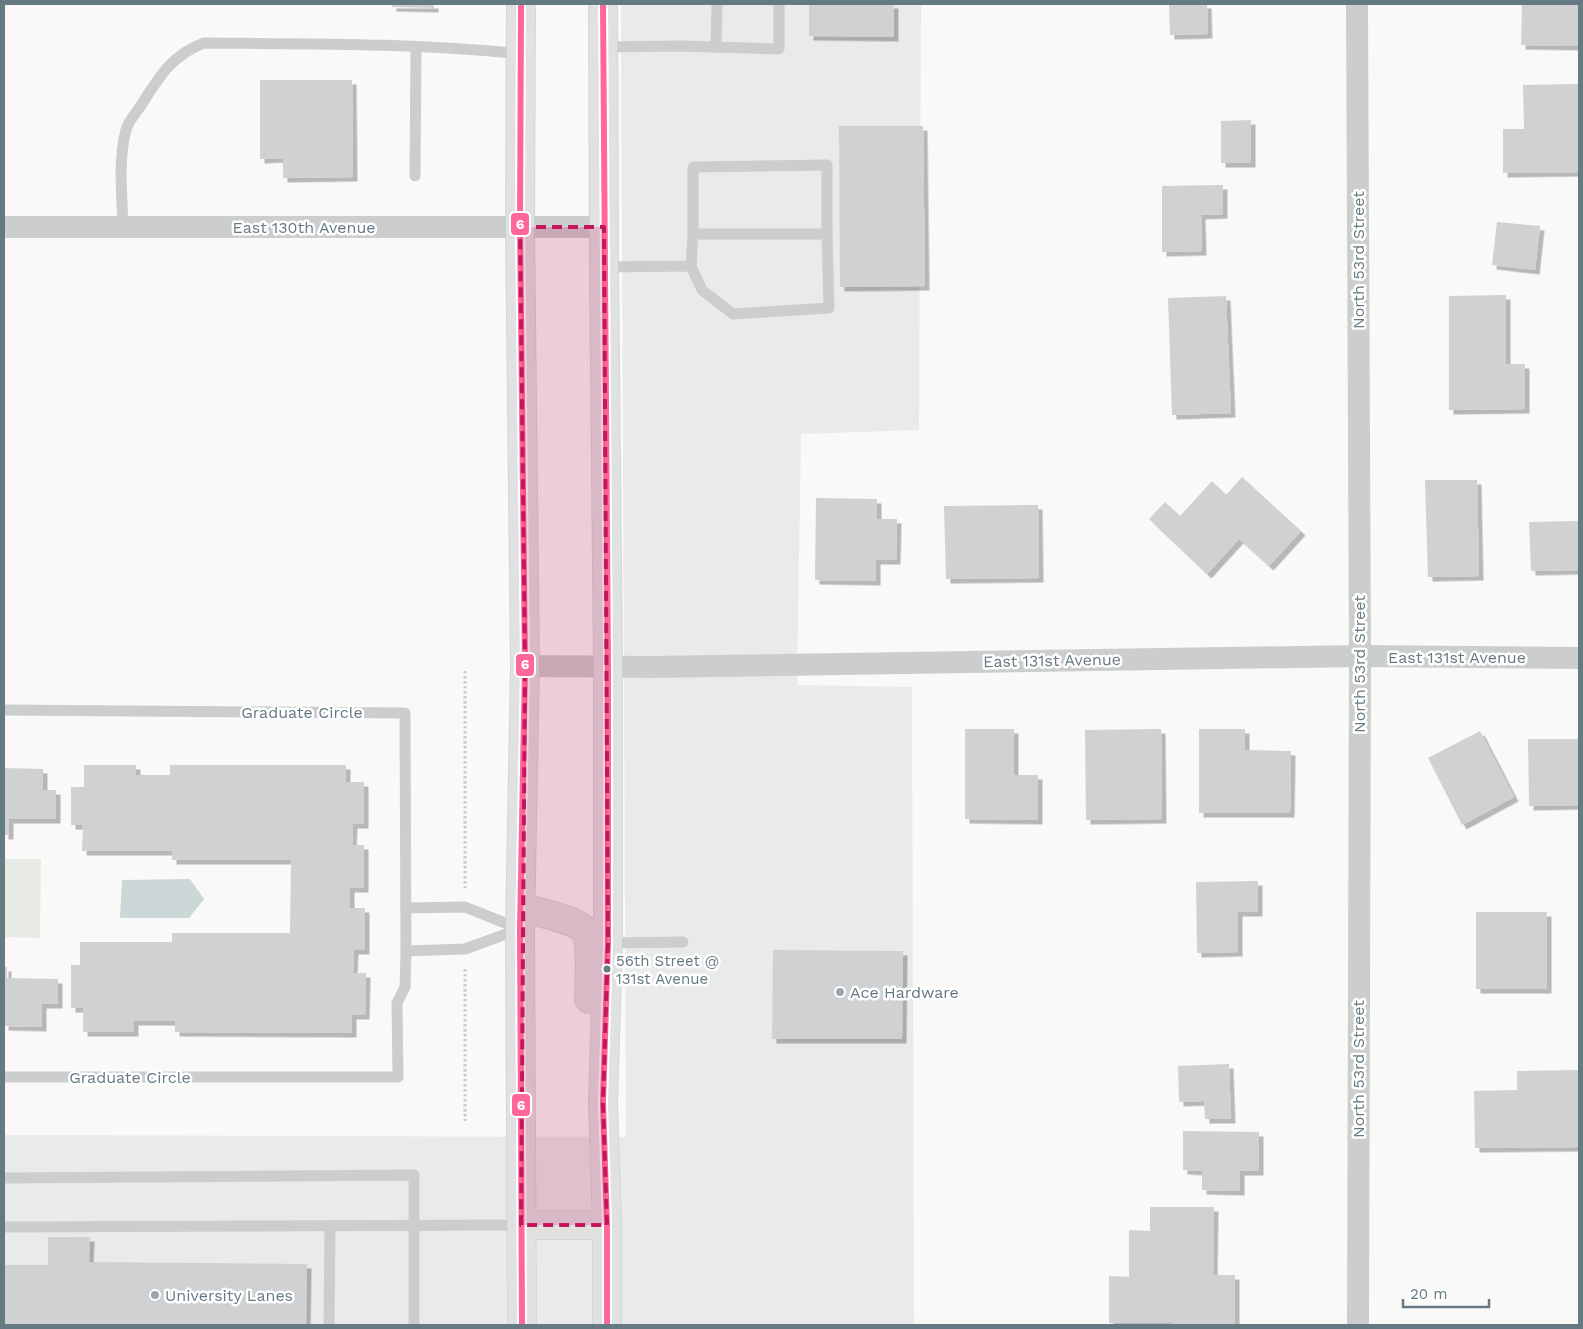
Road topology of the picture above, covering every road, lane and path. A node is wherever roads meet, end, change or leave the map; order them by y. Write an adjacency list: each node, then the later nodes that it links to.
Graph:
1 (521, 4): 9 (main road)
2 (603, 4): 7 (main road)
3 (717, 4): 8 (lane)
4 (779, 4): 8 (lane)
5 (1358, 4): 19 (street, North 53rd Street)
6 (416, 47): 9 (lane); 10 (lane); 11 (lane)
7 (603, 47): 8 (lane); 14 (main road)
8 (716, 47)
9 (521, 54): 13 (main road)
10 (415, 176)
11 (123, 226): 12 (street, East 130th Avenue); 13 (street, East 130th Avenue)
12 (4, 227)
13 (520, 227): 14 (street, East 130th Avenue); 21 (main road)
14 (604, 227): 18 (main road)
15 (693, 234): 16 (lane); 16 (lane); 17 (lane)
16 (826, 234): 17 (lane)
17 (691, 266): 18 (lane)
18 (604, 267): 22 (main road)
19 (1360, 656): 20 (street, East 131st Avenue); 22 (street, East 131st Avenue); 41 (street, North 53rd Street)
20 (1579, 658)
21 (525, 666): 22 (street, East 131st Avenue); 25 (main road)
22 (608, 667): 27 (main road)
23 (4, 710): 24 (lane, Graduate Circle)
24 (406, 908): 25 (lane); 28 (lane, Graduate Circle)
25 (520, 918): 28 (lane); 30 (main road); 32 (main road)
26 (683, 942): 27 (lane)
27 (608, 943): 30 (main road)
28 (406, 951): 29 (lane, Graduate Circle)
29 (4, 1077)
30 (603, 1103): 33 (main road)
31 (4, 1178): 35 (lane)
32 (521, 1225): 33 (main road); 35 (lane); 39 (main road)
33 (607, 1225): 40 (main road)
34 (330, 1226): 35 (lane); 36 (lane); 37 (lane)
35 (414, 1226): 38 (lane)
36 (4, 1227)
37 (329, 1325)
38 (414, 1325)
39 (522, 1325)
40 (607, 1325)
41 (1358, 1325)

